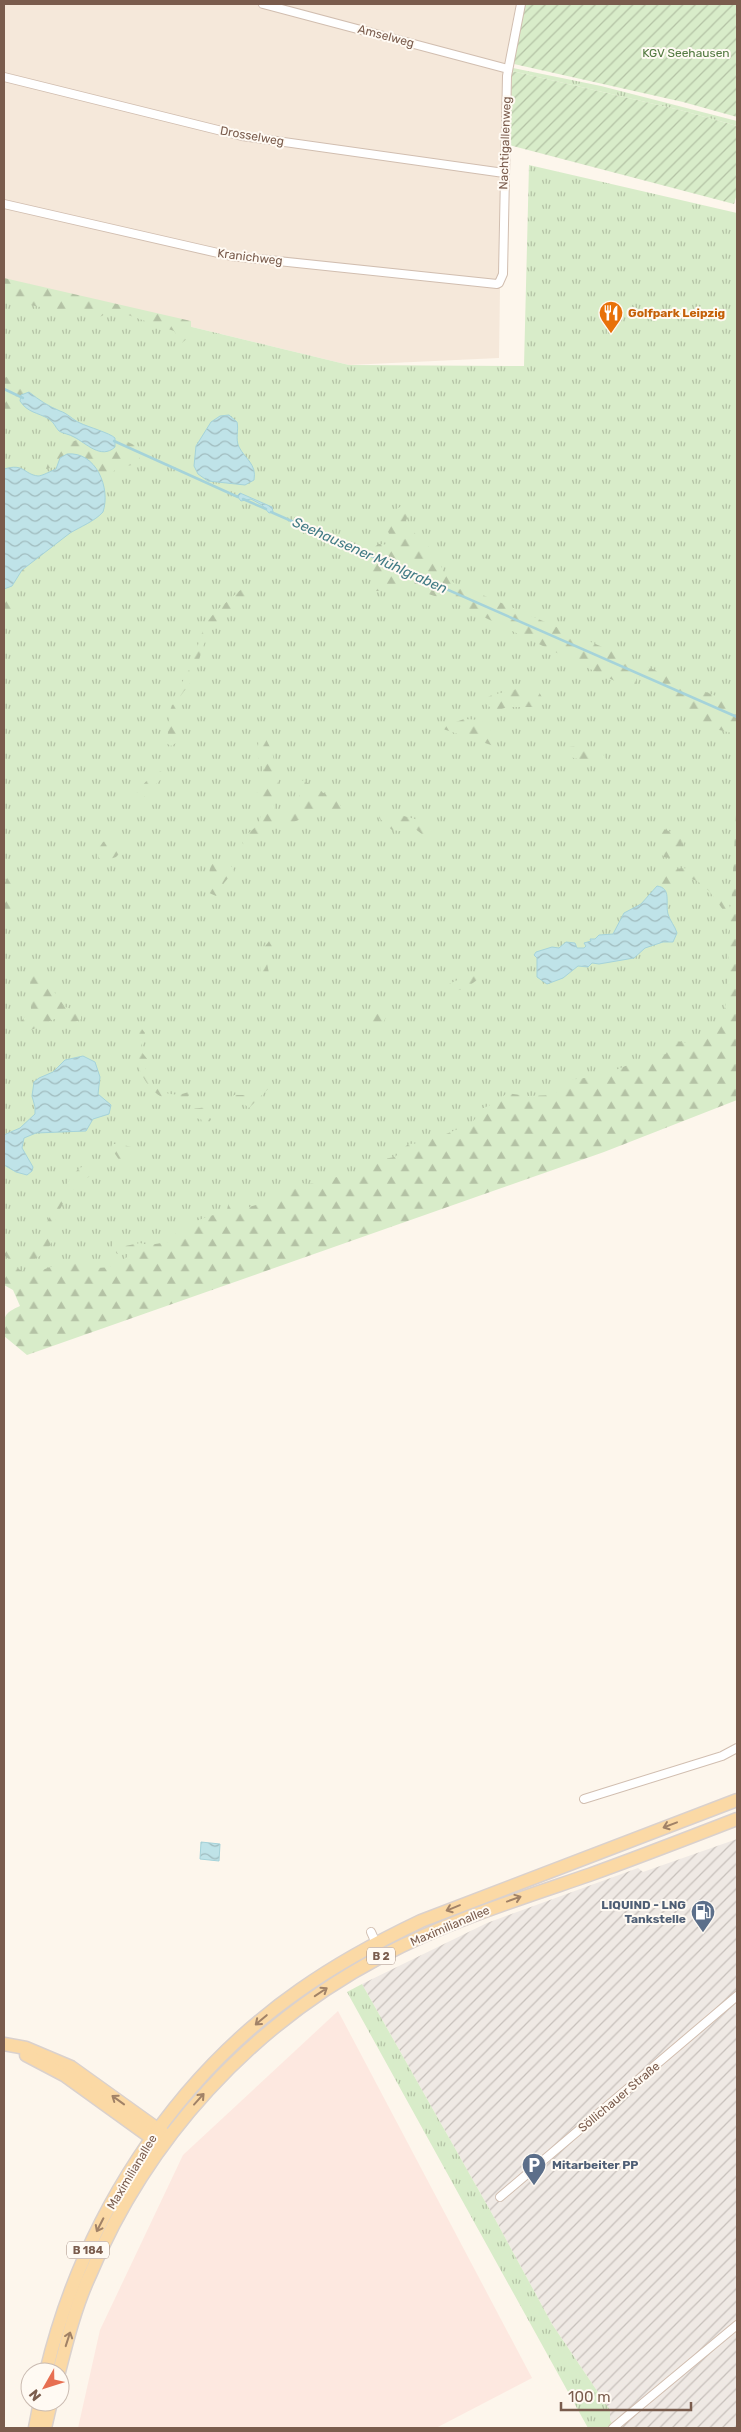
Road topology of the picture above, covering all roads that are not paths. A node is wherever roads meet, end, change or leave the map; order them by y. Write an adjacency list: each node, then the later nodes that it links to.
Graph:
1 (263, 4): 3 (street, Amselweg)
2 (521, 4): 3 (street, Nachtigallenweg)
3 (508, 69): 5 (street, Nachtigallenweg)
4 (4, 77): 5 (street, Drosselweg)
5 (504, 173): 7 (street, Nachtigallenweg)
6 (4, 204): 7 (street, Kranichweg)
7 (499, 283)
8 (734, 1750): 9 (street)
9 (584, 1799)
10 (737, 1800): 14 (main road, Maximilianallee / B 2, one-way to 14)
11 (737, 1819): 14 (main road, Maximilianallee / B 2, one-way to 11)
12 (737, 1996): 15 (street, Söllichauer Straße)
13 (6, 2045): 14 (main road)
14 (160, 2137): 17 (main road, Maximilianallee / B 184, one-way to 17); 18 (main road, B 184, one-way to 14)
15 (500, 2197)
16 (737, 2325): 23 (street)
17 (49, 2362)
18 (62, 2362)
19 (38, 2412): 21 (main road)
20 (49, 2412): 22 (main road)
21 (36, 2428)
22 (45, 2428)
23 (613, 2428)

